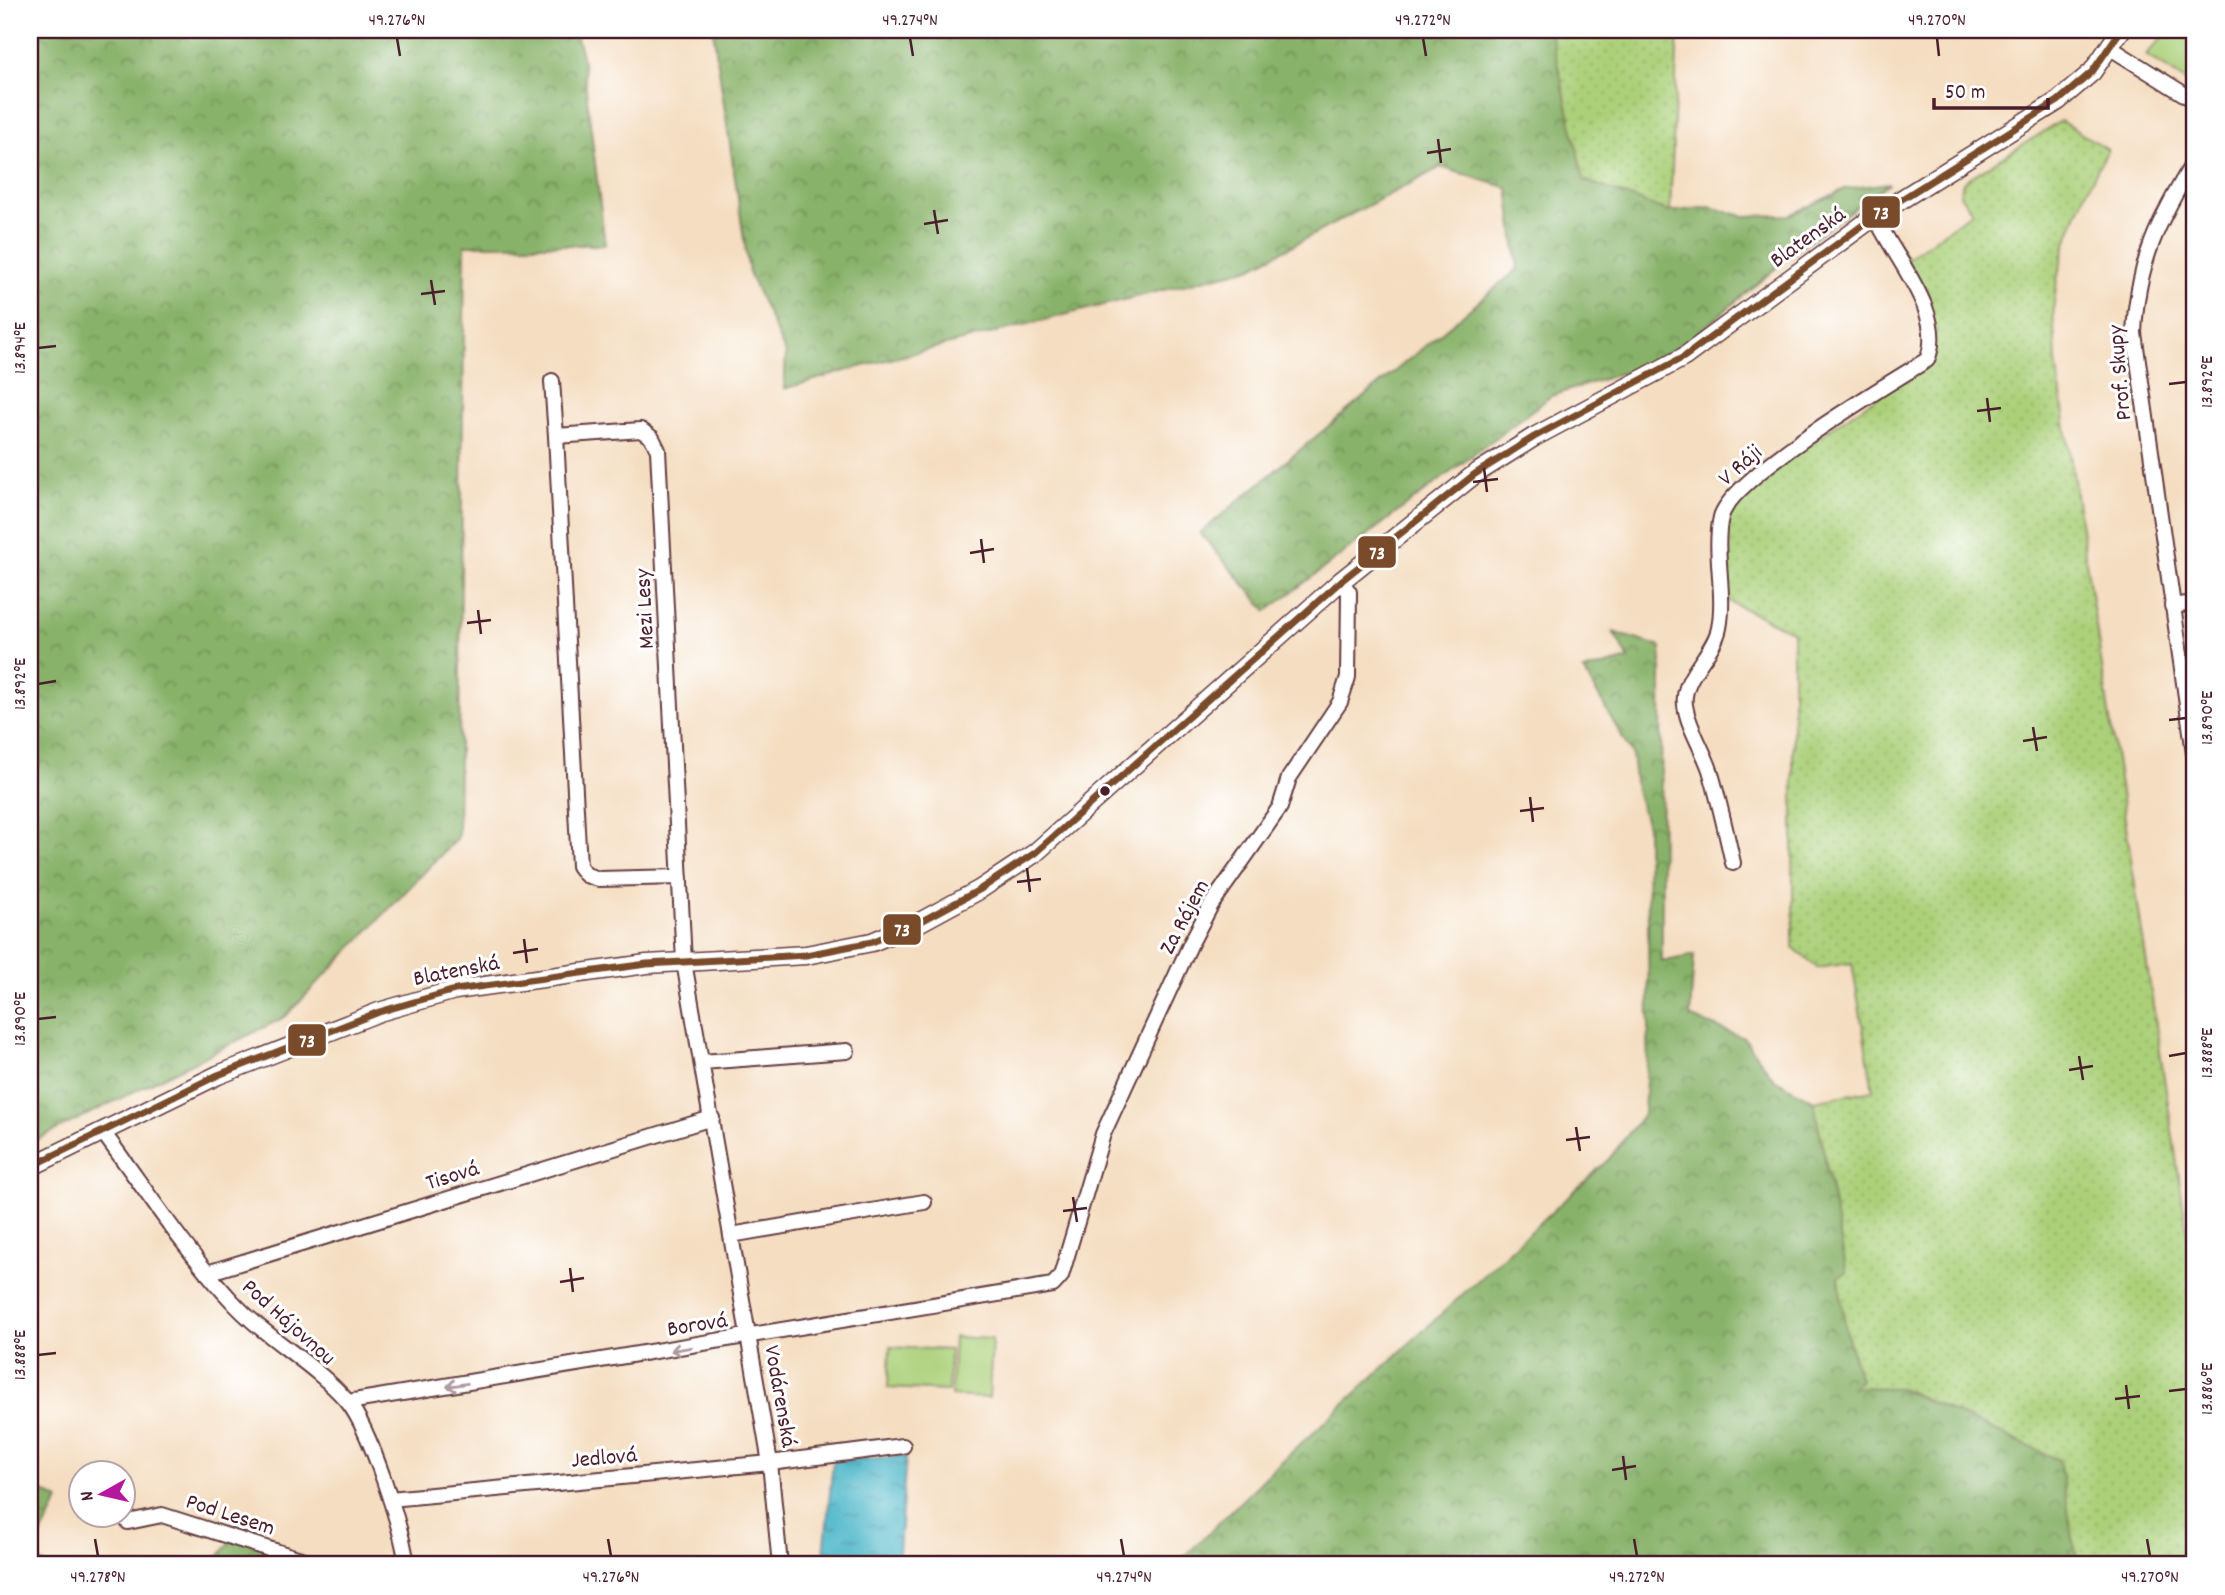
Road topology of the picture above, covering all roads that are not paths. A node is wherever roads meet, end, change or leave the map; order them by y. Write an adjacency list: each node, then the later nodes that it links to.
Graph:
1 (2121, 30): 2 (street, Blatenská)
2 (2109, 47): 3 (street); 5 (street, Blatenská)
3 (2195, 101)
4 (2195, 160): 10 (street, Prof. Skupy)
5 (1875, 216): 8 (street, Blatenská); 12 (street, V Ráji)
6 (552, 381): 7 (street)
7 (556, 436): 13 (street); 13 (street, Mezi Lesy)
8 (1341, 580): 14 (street, Blatenská); 23 (street, Za Rájem)
9 (2195, 603): 10 (street)
10 (2172, 607): 11 (street, Prof. Skupy)
11 (2195, 760)
12 (1733, 863)
13 (680, 877): 14 (street, Mezi Lesy)
14 (684, 962): 16 (street, Vodárenská); 18 (street, Blatenská)
15 (847, 1051): 16 (street)
16 (702, 1062): 17 (street, Vodárenská)
17 (712, 1118): 21 (street, Vodárenská); 22 (street, Tisová)
18 (102, 1131): 19 (street, Blatenská); 22 (street, Pod Hájovnou)
19 (30, 1167)
20 (924, 1202): 21 (street)
21 (731, 1235): 24 (street, Vodárenská)
22 (207, 1273): 25 (street, Pod Hájovnou)
23 (1053, 1285): 24 (street, Borová)
24 (749, 1338): 25 (street, Borová, one-way to 25); 27 (street, Vodárenská)
25 (348, 1402): 28 (street, Pod Hájovnou)
26 (903, 1446): 27 (street, Jedlová)
27 (770, 1463): 28 (street, Jedlová); 32 (street, Vodárenská)
28 (390, 1499): 31 (street, Pod Hájovnou)
29 (136, 1520): 30 (street, Pod Lesem)
30 (319, 1565)
31 (407, 1565)
32 (780, 1565)

